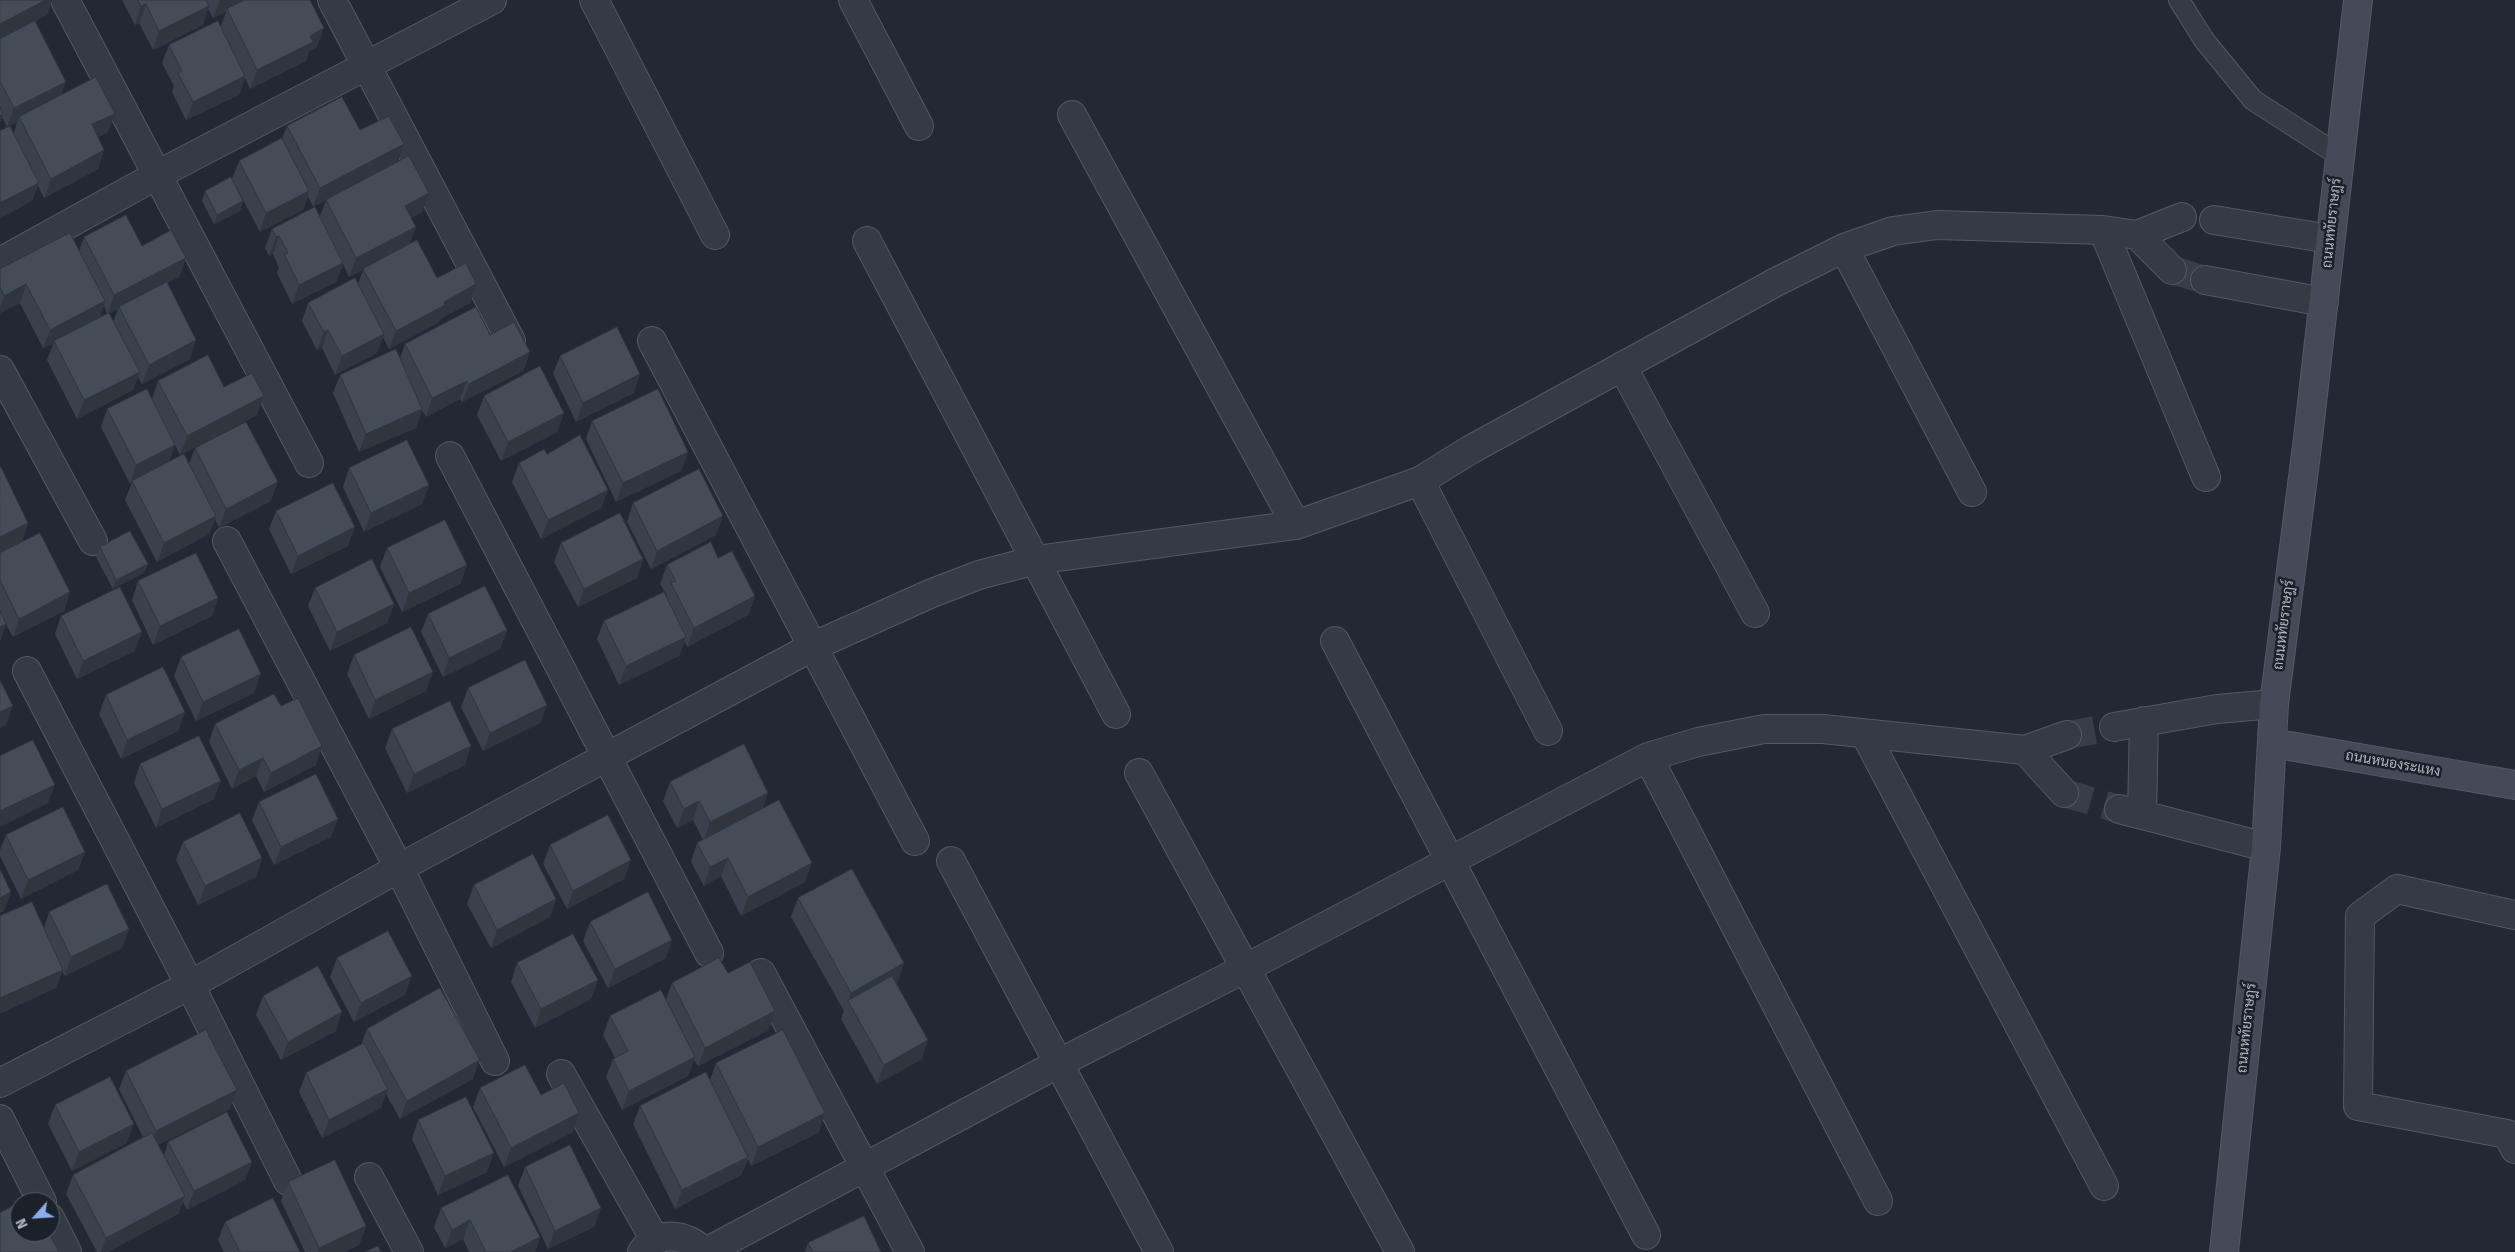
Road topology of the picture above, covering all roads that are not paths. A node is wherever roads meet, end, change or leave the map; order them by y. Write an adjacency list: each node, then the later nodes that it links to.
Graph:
1 (65, 0): 12 (street)
2 (332, 0): 8 (street)
3 (492, 0): 8 (street)
4 (594, 0): 16 (street)
5 (853, 0): 10 (street)
6 (2179, 0): 11 (lane)
7 (2358, 0): 11 (main road, ถนนหทัยราษฎร์)
8 (367, 67): 12 (street); 25 (street)
9 (1072, 115): 34 (street)
10 (919, 126)
11 (2340, 156): 18 (main road, ถนนหทัยราษฎร์)
12 (159, 174): 21 (street); 30 (street)
13 (2182, 217): 17 (street)
14 (2214, 220): 18 (street)
15 (2103, 230): 17 (street); 20 (street); 31 (street)
16 (715, 235)
17 (2137, 235): 22 (street)
18 (2330, 239): 24 (main road, ถนนหทัยราษฎร์)
19 (867, 241): 37 (street)
20 (1844, 248): 27 (street); 33 (street)
21 (0, 262)
22 (2172, 270)
23 (2206, 280): 24 (street)
24 (2324, 302): 42 (main road, ถนนหทัยราษฎร์)
25 (511, 341)
26 (652, 341): 40 (street)
27 (1622, 366): 32 (street); 38 (street)
28 (0, 370): 35 (street)
29 (450, 456): 51 (street)
30 (308, 463)
31 (2206, 477)
32 (1420, 481): 34 (street); 46 (street)
33 (1972, 492)
34 (1296, 525): 37 (street)
35 (93, 541)
36 (227, 541): 60 (street)
37 (1036, 560): 40 (street); 43 (street)
38 (1755, 613)
39 (1335, 641): 59 (street)
40 (814, 646): 51 (street); 56 (street)
41 (27, 671): 65 (street)
42 (2274, 704): 44 (street); 49 (main road, ถนนหทัยราษฎร์)
43 (1116, 714)
44 (2144, 721): 45 (street); 57 (street)
45 (2114, 727)
46 (1548, 731)
47 (1865, 734): 50 (street); 52 (street); 75 (street)
48 (2067, 735): 50 (street)
49 (2272, 743): 54 (main road, ถนนหนองระแหง); 57 (main road, ถนนหทัยราษฎร์)
50 (2025, 750): 55 (street)
51 (607, 758): 60 (street); 62 (street)
52 (1648, 758): 59 (street); 77 (street)
53 (1139, 773): 63 (street)
54 (2515, 785)
55 (2064, 793)
56 (915, 841)
57 (2266, 847): 87 (main road, ถนนหทัยราษฎร์)
58 (951, 861): 67 (street)
59 (1450, 862): 63 (street); 78 (street)
60 (399, 868): 65 (street); 66 (street)
61 (2515, 915): 71 (street)
62 (709, 953)
63 (1246, 968): 67 (street); 86 (street)
64 (761, 973): 72 (street)
65 (190, 985): 69 (street); 74 (street)
66 (495, 1061)
67 (1059, 1063): 72 (street); 85 (street)
68 (561, 1074): 80 (street)
69 (0, 1083)
70 (0, 1119): 76 (street)
71 (2515, 1149)
72 (865, 1167): 83 (street); 84 (street)
73 (369, 1177): 82 (street)
74 (288, 1180)
75 (2104, 1186)
76 (37, 1192)
77 (1878, 1201)
78 (1646, 1235)
79 (60, 1238): 81 (street)
80 (649, 1246): 83 (street)
81 (67, 1252)
82 (409, 1252)
83 (705, 1252)
84 (910, 1252)
85 (1159, 1252)
86 (1400, 1252)
87 (2224, 1252)

